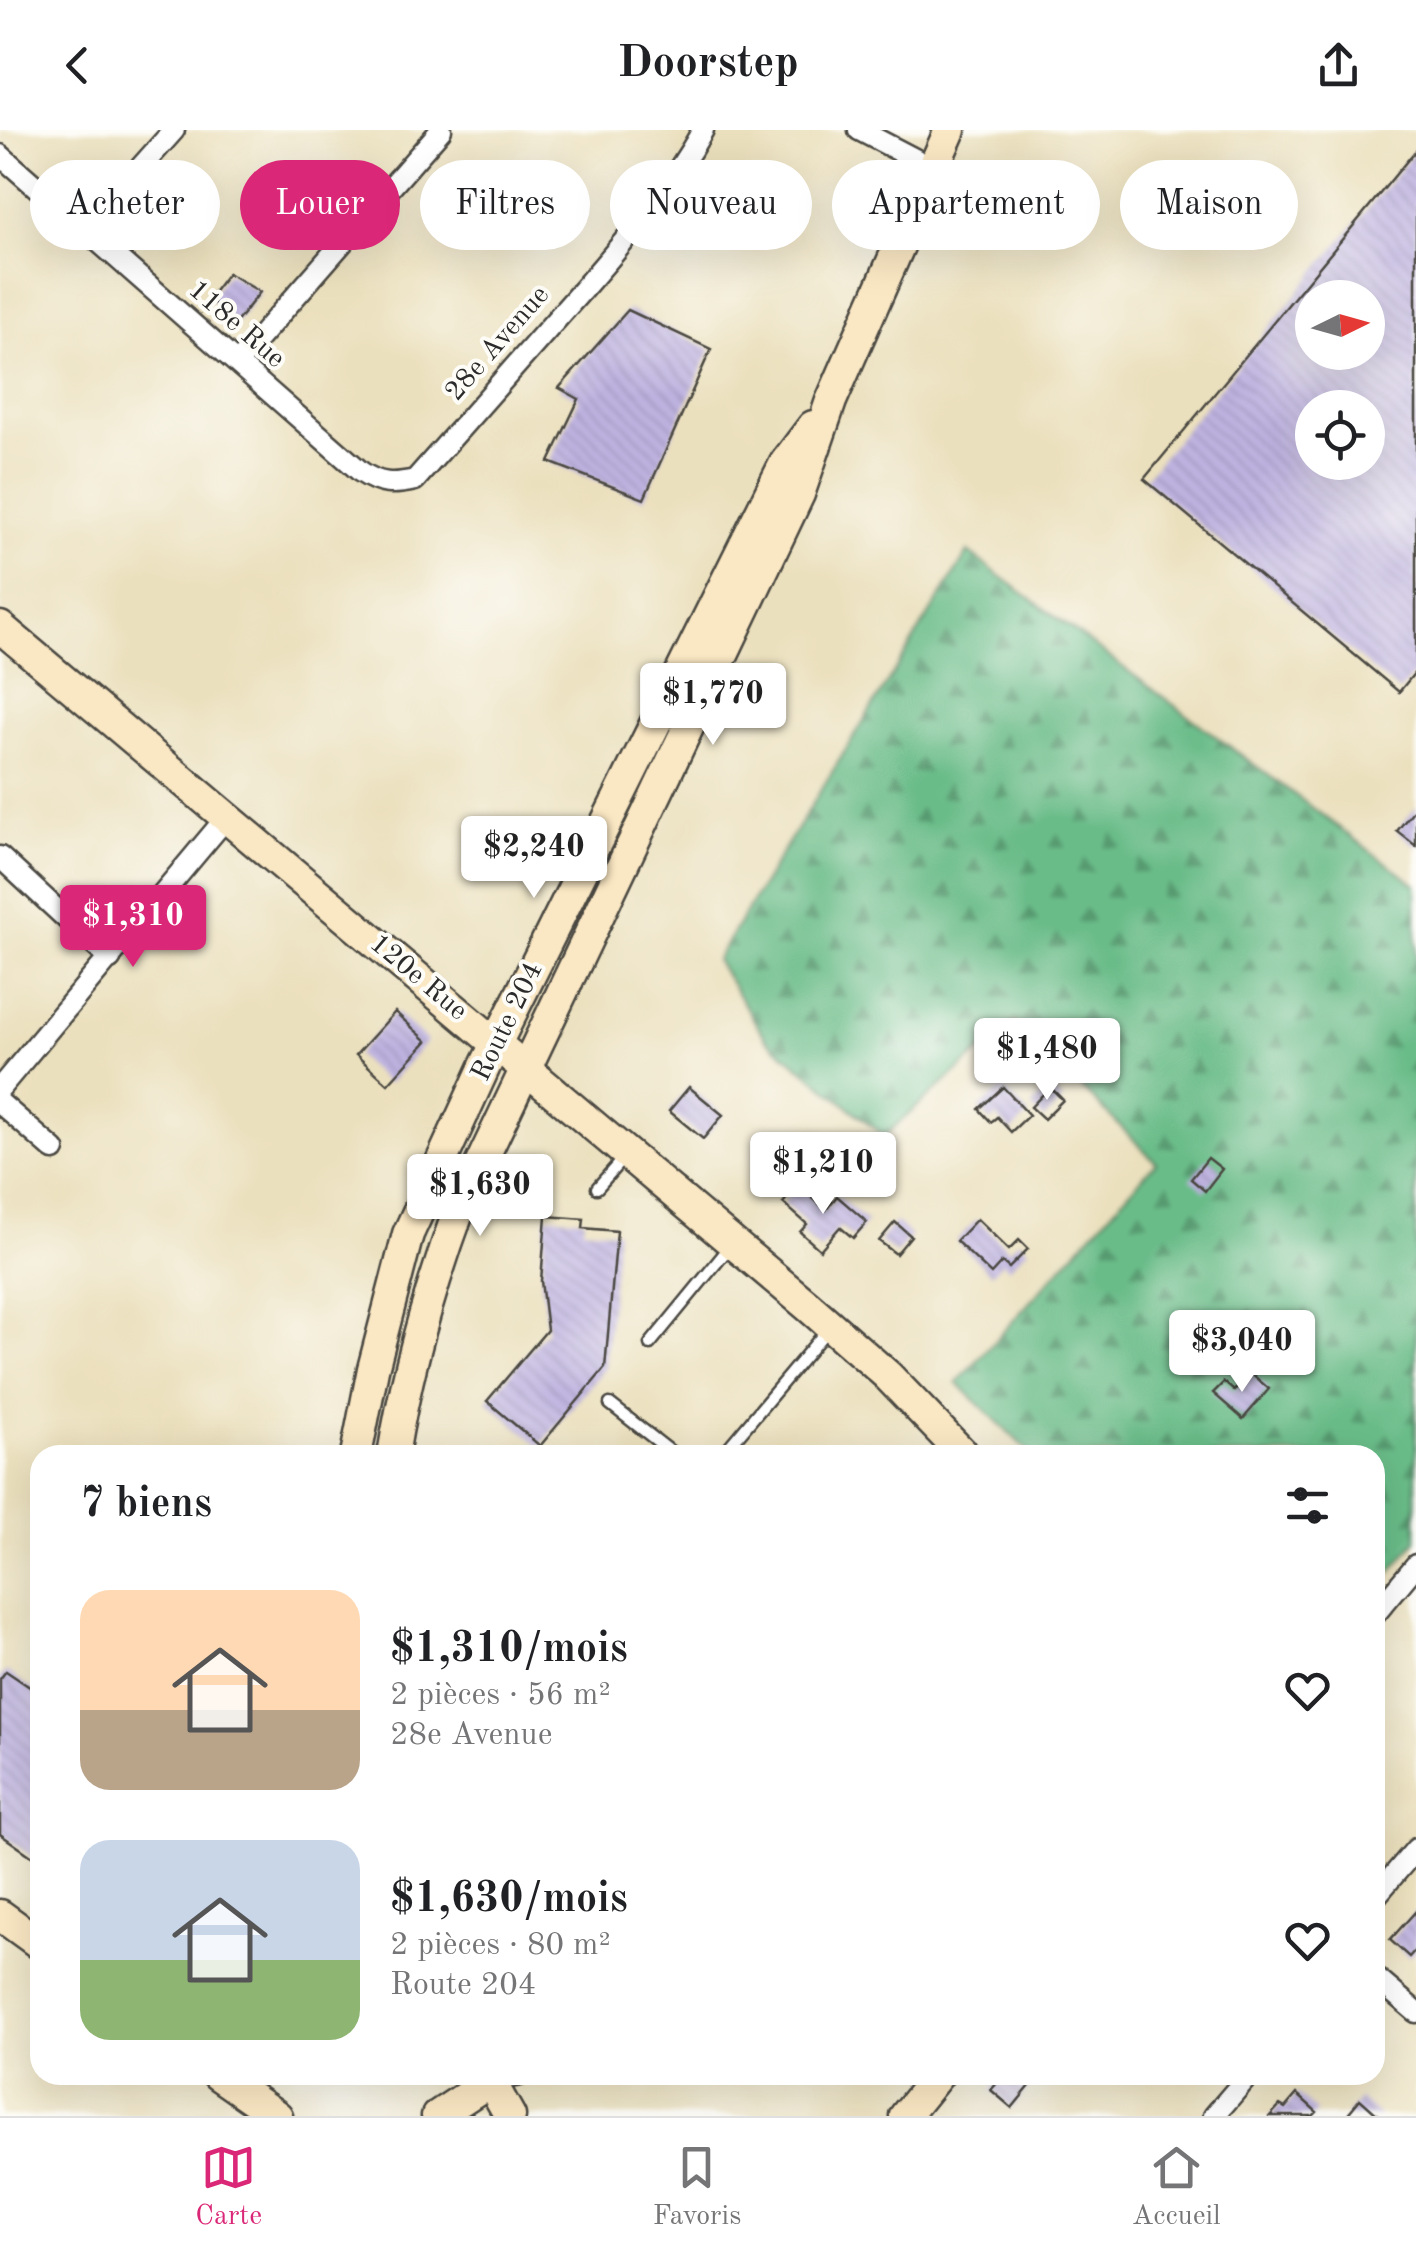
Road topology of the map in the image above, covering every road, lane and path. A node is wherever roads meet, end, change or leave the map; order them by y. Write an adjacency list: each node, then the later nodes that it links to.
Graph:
1 (174, 130): 7 (street)
2 (441, 130): 13 (street)
3 (703, 130): 15 (street, 28e Avenue)
4 (859, 130): 8 (street)
5 (950, 130): 9 (main road, Route 204)
6 (0, 155): 10 (street, 118e Rue)
7 (147, 160)
8 (917, 160)
9 (936, 160)
10 (30, 182)
11 (106, 250): 13 (street, 118e Rue)
12 (896, 250): 14 (main road, Route 204)
13 (238, 362): 15 (street, 118e Rue)
14 (831, 401): 20 (main road, Route 204); 21 (main road, Route 204)
15 (396, 484)
16 (0, 627): 17 (main road, 120e Rue)
17 (226, 818): 19 (street); 20 (main road, 120e Rue)
18 (0, 857): 19 (street)
19 (110, 959): 22 (street)
20 (498, 1044): 21 (main road, 120e Rue); 31 (main road, Route 204)
21 (525, 1067): 25 (main road, 120e Rue); 32 (main road, Route 204)
22 (0, 1088)
23 (0, 1102): 24 (street)
24 (54, 1150)
25 (627, 1154): 26 (lane); 27 (main road, 120e Rue)
26 (597, 1188)
27 (732, 1243): 28 (main road, 120e Rue); 29 (lane)
28 (831, 1325): 34 (lane); 35 (main road, 120e Rue)
29 (650, 1344)
30 (610, 1404): 33 (lane)
31 (358, 1445)
32 (396, 1445)
33 (661, 1445)
34 (730, 1445)
35 (955, 1445)
36 (1416, 1565): 37 (street)
37 (1385, 1602)
38 (1416, 1848): 39 (street)
39 (1385, 1885)
40 (3, 1926): 41 (main road)
41 (30, 1939)
42 (1385, 1986): 43 (street)
43 (1416, 2012)
44 (232, 2085): 50 (main road)
45 (483, 2085): 49 (main road)
46 (500, 2085): 51 (main road)
47 (930, 2085): 52 (main road)
48 (1240, 2085): 53 (street)
49 (456, 2102)
50 (277, 2116)
51 (510, 2116)
52 (905, 2116)
53 (1214, 2116)

